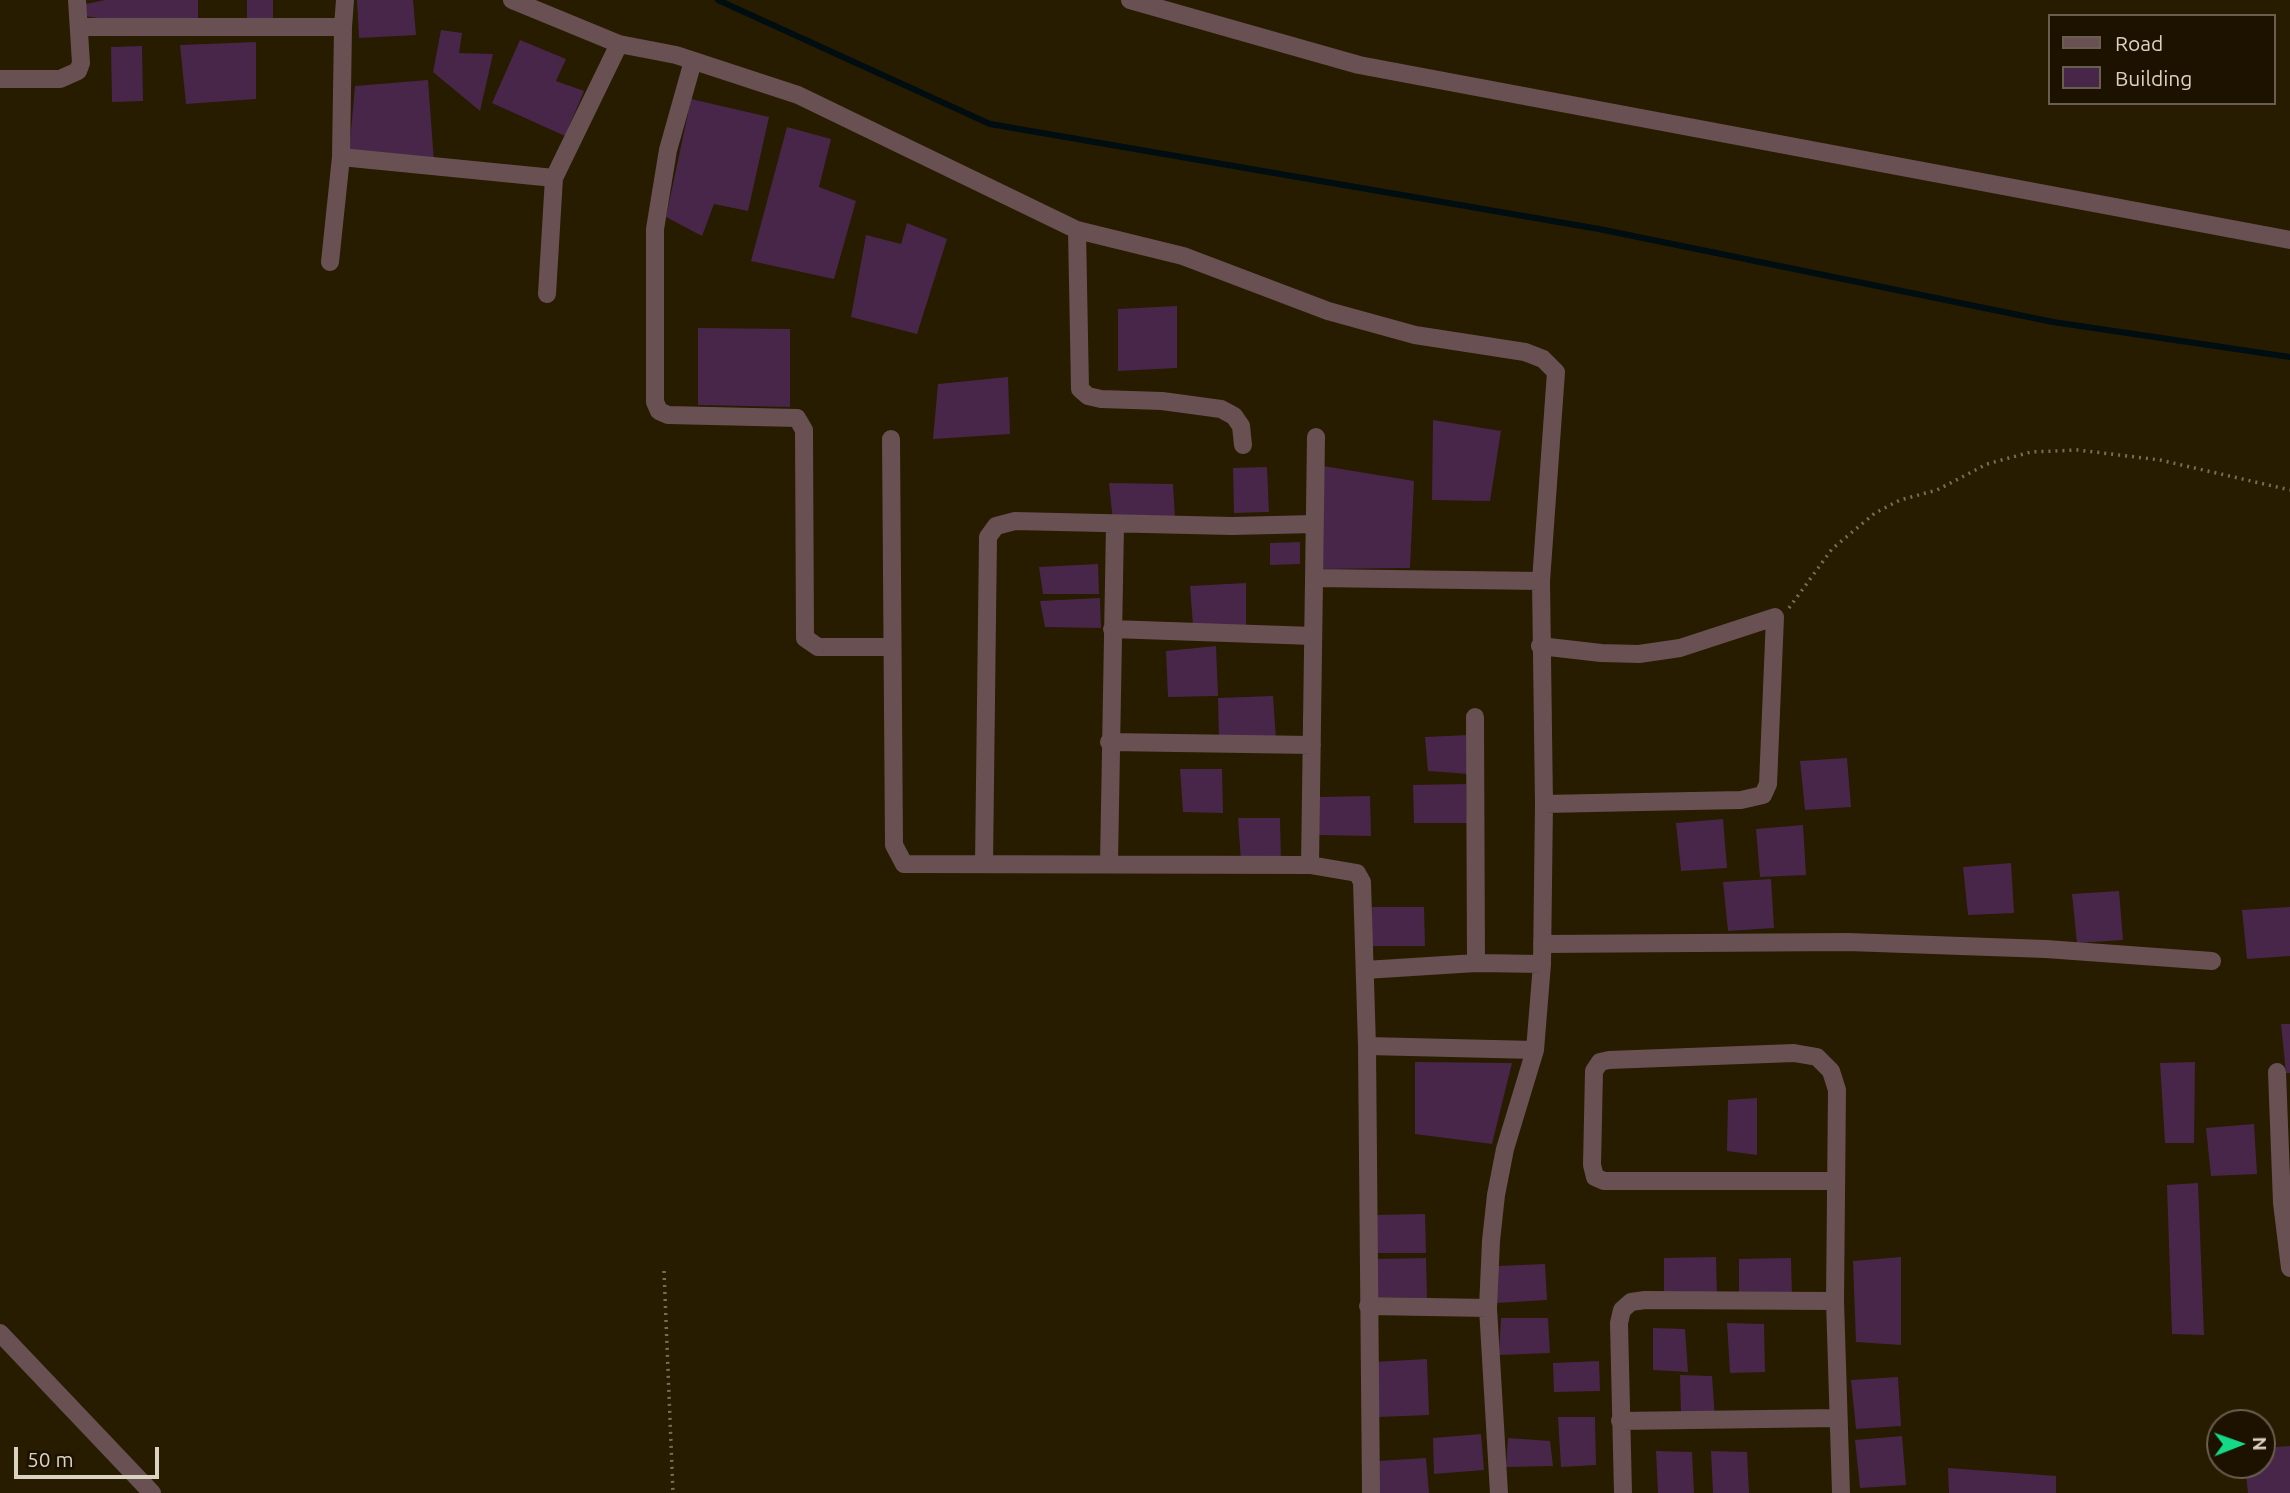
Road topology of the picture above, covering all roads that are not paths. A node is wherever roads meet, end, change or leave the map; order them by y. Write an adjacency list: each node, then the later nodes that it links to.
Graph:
1 (77, 0): 5 (street)
2 (345, 0): 6 (street)
3 (512, 0): 7 (street)
4 (1130, 0): 13 (street)
5 (79, 27): 6 (street); 9 (street)
6 (343, 27): 10 (street)
7 (619, 44): 8 (street); 11 (street)
8 (693, 61): 12 (street); 26 (street)
9 (0, 79)
10 (341, 157): 11 (street); 14 (street)
11 (554, 178): 15 (street)
12 (1077, 230): 18 (street); 22 (street)
13 (2290, 240)
14 (330, 262)
15 (547, 294)
16 (1316, 437): 19 (street)
17 (891, 439): 26 (street)
18 (1243, 445)
19 (1314, 524): 20 (street); 21 (street)
20 (1115, 525): 23 (street); 32 (street)
21 (1315, 578): 22 (street); 24 (street)
22 (1541, 581): 25 (street)
23 (1112, 629): 24 (street); 28 (street)
24 (1313, 636): 29 (street)
25 (1540, 646): 30 (street); 30 (street)
26 (892, 648): 32 (street)
27 (1475, 717): 36 (street)
28 (1109, 742): 29 (street); 31 (street)
29 (1312, 745): 33 (street)
30 (1545, 804): 34 (street)
31 (1109, 863): 32 (street); 33 (street)
32 (984, 864)
33 (1310, 864): 38 (street)
34 (1542, 944): 35 (street); 37 (street)
35 (2211, 961)
36 (1476, 963): 37 (street); 38 (street)
37 (1542, 964): 40 (street)
38 (1365, 970): 39 (street)
39 (1367, 1046): 40 (street); 45 (street)
40 (1535, 1050): 46 (street)
41 (2277, 1072): 43 (street)
42 (1836, 1181): 42 (street); 44 (street)
43 (2290, 1268)
44 (1835, 1301): 48 (street); 49 (street)
45 (1368, 1306): 46 (street); 51 (street)
46 (1488, 1308): 52 (street)
47 (0, 1333): 50 (street)
48 (1838, 1418): 49 (street); 54 (street)
49 (1620, 1421): 53 (street)
50 (152, 1493)
51 (1371, 1493)
52 (1499, 1493)
53 (1623, 1493)
54 (1841, 1493)

